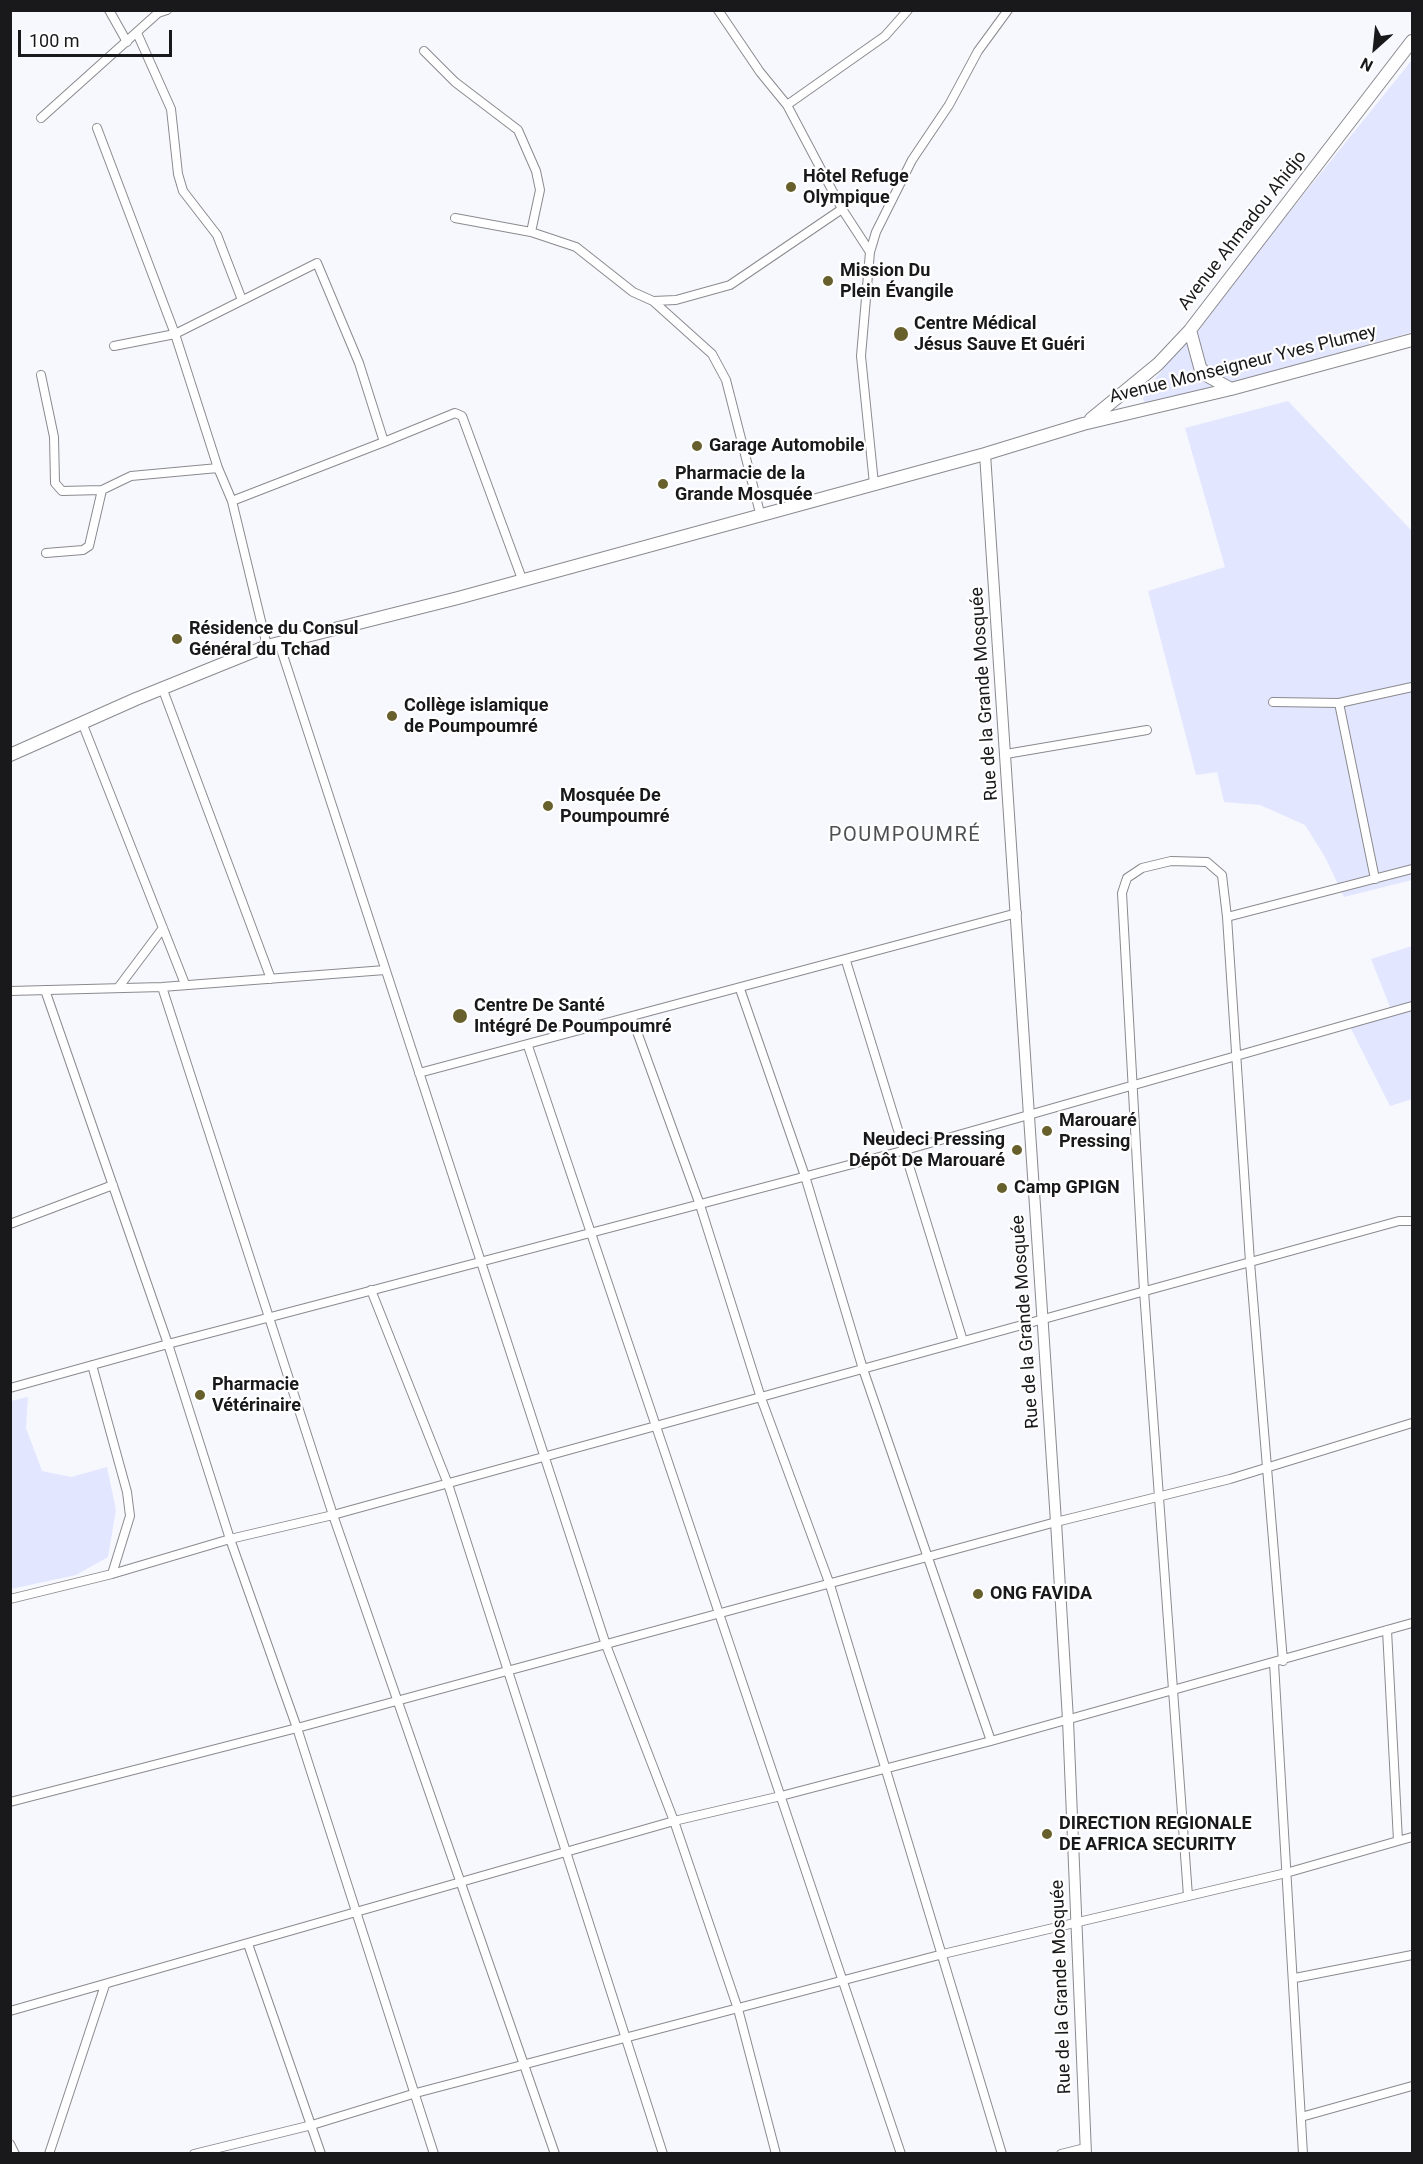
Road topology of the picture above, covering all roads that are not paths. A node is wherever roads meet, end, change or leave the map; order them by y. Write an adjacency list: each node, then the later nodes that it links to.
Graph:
1 (110, 10): 8 (street)
2 (167, 10): 6 (street)
3 (718, 10): 10 (street)
4 (908, 10): 10 (street)
5 (1008, 10): 16 (street)
6 (136, 33): 8 (street); 17 (street)
7 (1413, 41): 19 (main road, Avenue Ahmadou Ahidjo)
8 (127, 42): 11 (street)
9 (424, 51): 15 (street)
10 (787, 105): 13 (street)
11 (41, 118)
12 (97, 128): 20 (street)
13 (842, 209): 16 (street); 18 (street)
14 (455, 218): 15 (street)
15 (531, 232): 18 (street)
16 (870, 252): 29 (street)
17 (242, 300): 20 (street); 26 (street)
18 (653, 301): 32 (street)
19 (1190, 330): 24 (main road); 25 (main road, Avenue Ahmadou Ahidjo)
20 (175, 334): 22 (street); 28 (street)
21 (1413, 340): 24 (main road, Avenue Monseigneur Yves Plumey)
22 (114, 346)
23 (41, 375): 30 (street)
24 (1231, 389): 25 (main road, Avenue Monseigneur Yves Plumey)
25 (1083, 424): 27 (main road)
26 (384, 442): 31 (street); 34 (street)
27 (985, 454): 29 (main road); 42 (street, Rue de la Grande Mosquée)
28 (218, 468): 30 (street); 31 (street)
29 (874, 483): 32 (main road)
30 (102, 490): 33 (street)
31 (232, 501): 35 (street)
32 (759, 513): 34 (main road)
33 (46, 553)
34 (522, 579): 35 (main road)
35 (273, 645): 37 (main road); 50 (street)
36 (1413, 687): 39 (street)
37 (163, 690): 40 (main road); 51 (street)
38 (1273, 702): 39 (street)
39 (1339, 703): 45 (street)
40 (83, 724): 43 (main road); 48 (street)
41 (1147, 729): 42 (street)
42 (1006, 754): 46 (street, Rue de la Grande Mosquée)
43 (10, 755)
44 (1413, 869): 45 (street)
45 (1375, 879): 47 (street)
46 (1017, 913): 49 (street); 64 (street, Rue de la Grande Mosquée)
47 (1227, 917): 61 (street); 63 (street)
48 (163, 928): 52 (street); 54 (street)
49 (846, 961): 55 (street); 65 (street)
50 (385, 970): 51 (street); 62 (street)
51 (271, 979): 52 (street)
52 (185, 984): 53 (street)
53 (162, 987): 54 (street); 76 (street)
54 (118, 988): 56 (street)
55 (740, 989): 59 (street); 66 (street)
56 (45, 990): 57 (street); 67 (street)
57 (10, 991)
58 (1413, 1006): 61 (street)
59 (632, 1018): 60 (street); 68 (street)
60 (528, 1046): 62 (street); 71 (street)
61 (1235, 1057): 63 (street); 73 (street)
62 (419, 1073): 72 (street)
63 (1135, 1086): 64 (street); 75 (street)
64 (1029, 1116): 65 (street); 77 (street, Rue de la Grande Mosquée)
65 (902, 1151): 66 (street); 78 (street)
66 (805, 1176): 68 (street); 81 (street)
67 (113, 1185): 70 (street); 79 (street)
68 (700, 1205): 71 (street); 83 (street)
69 (1413, 1221): 73 (street)
70 (10, 1224)
71 (592, 1234): 72 (street); 85 (street)
72 (481, 1262): 74 (street); 86 (street)
73 (1250, 1262): 75 (street); 87 (street)
74 (371, 1290): 76 (street); 88 (street)
75 (1144, 1291): 77 (street); 89 (street)
76 (270, 1318): 79 (street); 90 (street)
77 (1043, 1319): 78 (street); 91 (street, Rue de la Grande Mosquée)
78 (963, 1341): 81 (street)
79 (168, 1344): 80 (street); 92 (street)
80 (92, 1365): 82 (street); 94 (street)
81 (863, 1369): 83 (street); 93 (street)
82 (10, 1388)
83 (761, 1398): 85 (street); 95 (street)
84 (1413, 1423): 87 (street)
85 (657, 1426): 86 (street); 97 (street)
86 (545, 1457): 88 (street); 100 (street)
87 (1266, 1468): 89 (street); 101 (street)
88 (448, 1484): 90 (street); 102 (street)
89 (1160, 1497): 91 (street); 103 (street)
90 (333, 1515): 92 (street); 104 (street)
91 (1056, 1522): 93 (street); 105 (street, Rue de la Grande Mosquée)
92 (230, 1539): 94 (street); 106 (street)
93 (929, 1556): 95 (street); 107 (street)
94 (112, 1574): 96 (street)
95 (830, 1585): 97 (street); 108 (street)
96 (10, 1599)
97 (720, 1614): 100 (street); 109 (street)
98 (1413, 1623): 99 (street)
99 (1387, 1630): 101 (street); 113 (street)
100 (606, 1645): 102 (street); 111 (street)
101 (1279, 1662): 103 (street); 115 (street)
102 (509, 1671): 104 (street); 114 (street)
103 (1174, 1692): 105 (street); 117 (street)
104 (397, 1701): 106 (street); 116 (street)
105 (1068, 1720): 107 (street); 119 (street, Rue de la Grande Mosquée)
106 (297, 1728): 110 (street); 118 (street)
107 (991, 1741): 108 (street)
108 (887, 1768): 109 (street); 121 (street)
109 (781, 1796): 111 (street); 124 (street)
110 (10, 1802)
111 (674, 1821): 114 (street); 126 (street)
112 (1413, 1837): 113 (street)
113 (1398, 1841): 115 (street)
114 (568, 1851): 116 (street); 128 (street)
115 (1286, 1873): 117 (street); 123 (street)
116 (460, 1884): 118 (street); 129 (street)
117 (1188, 1896): 119 (street)
118 (356, 1913): 120 (street); 131 (street)
119 (1076, 1923): 121 (street); 135 (street, Rue de la Grande Mosquée)
120 (248, 1944): 125 (street); 133 (street)
121 (943, 1954): 124 (street); 145 (street)
122 (1413, 1955): 123 (street)
123 (1295, 1978): 132 (street)
124 (843, 1980): 126 (street); 144 (street)
125 (105, 1985): 127 (street); 137 (street)
126 (738, 2009): 128 (street); 143 (street)
127 (10, 2011)
128 (628, 2038): 129 (street); 142 (street)
129 (523, 2066): 131 (street); 141 (street)
130 (1413, 2086): 132 (street)
131 (416, 2094): 133 (street); 140 (street)
132 (1301, 2117): 147 (street)
133 (312, 2125): 138 (street); 139 (street)
134 (10, 2144): 136 (street)
135 (1086, 2151): 146 (street)
136 (15, 2154)
137 (49, 2154)
138 (194, 2154)
139 (321, 2154)
140 (434, 2154)
141 (555, 2154)
142 (663, 2154)
143 (776, 2154)
144 (901, 2154)
145 (1002, 2154)
146 (1061, 2154)
147 (1303, 2154)

